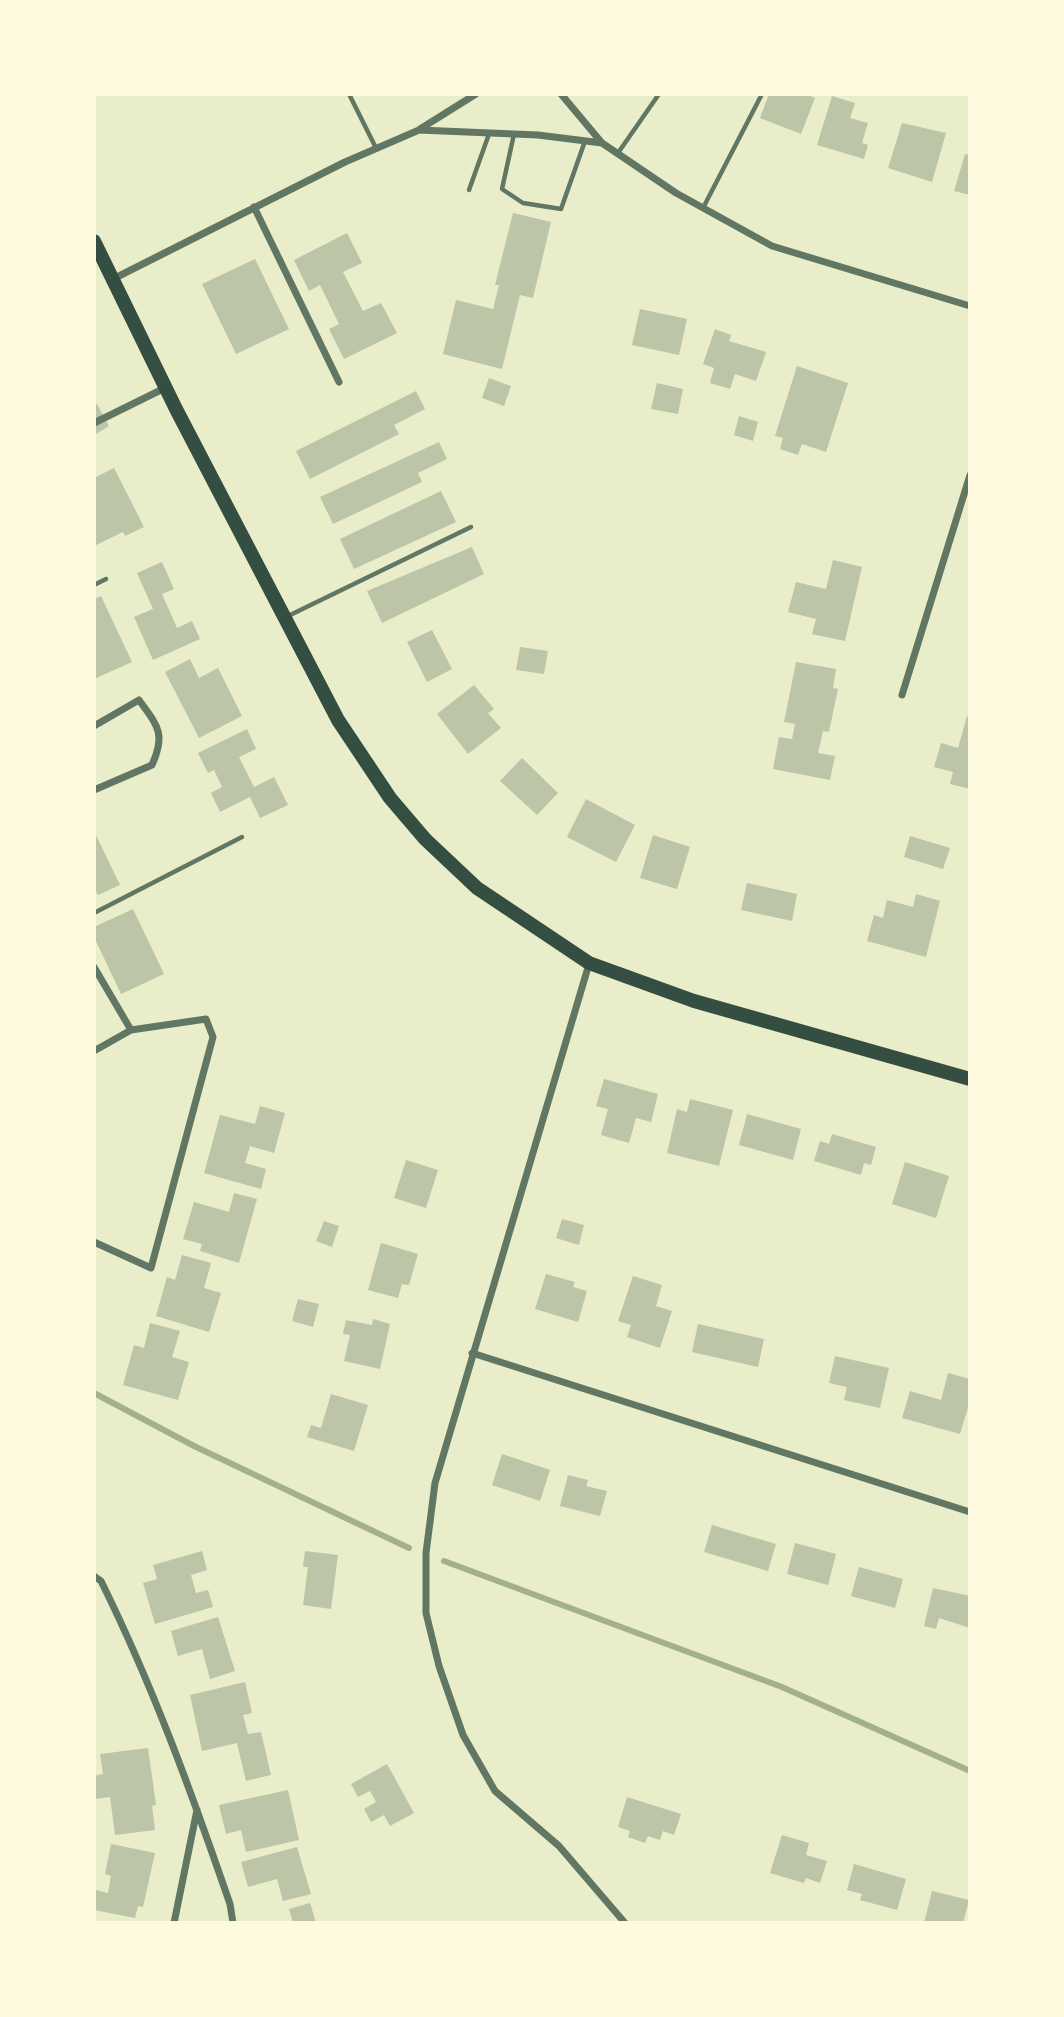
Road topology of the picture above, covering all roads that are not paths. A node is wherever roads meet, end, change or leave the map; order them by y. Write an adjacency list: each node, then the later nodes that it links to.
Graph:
1 (349, 94): 11 (lane)
2 (476, 94): 6 (street)
3 (561, 94): 10 (street)
4 (659, 94): 12 (lane)
5 (762, 94): 15 (lane)
6 (419, 130): 7 (street); 11 (street)
7 (490, 133): 8 (street); 13 (lane)
8 (514, 134): 9 (street); 9 (lane)
9 (585, 141): 10 (street)
10 (602, 143): 12 (street)
11 (376, 148): 14 (street)
12 (618, 153): 15 (street)
13 (469, 190)
14 (254, 207): 17 (street); 19 (street)
15 (703, 208): 18 (street)
16 (94, 241): 17 (main road)
17 (113, 279): 20 (main road)
18 (970, 306)
19 (339, 382)
20 (165, 388): 21 (street); 26 (main road)
21 (94, 423)
22 (970, 475): 27 (street)
23 (471, 527): 26 (lane)
24 (106, 579): 25 (lane)
25 (94, 585)
26 (285, 618): 32 (main road)
27 (902, 695)
28 (94, 726): 29 (street)
29 (94, 790)
30 (242, 837): 31 (lane)
31 (94, 913)
32 (589, 963): 36 (main road); 38 (street)
33 (94, 967): 34 (street)
34 (131, 1030): 35 (street); 37 (street)
35 (94, 1051)
36 (970, 1079)
37 (94, 1242)
38 (472, 1353): 39 (street); 44 (street)
39 (970, 1512)
40 (94, 1576): 41 (street)
41 (197, 1810): 42 (street); 43 (street)
42 (174, 1923)
43 (233, 1923)
44 (625, 1923)

